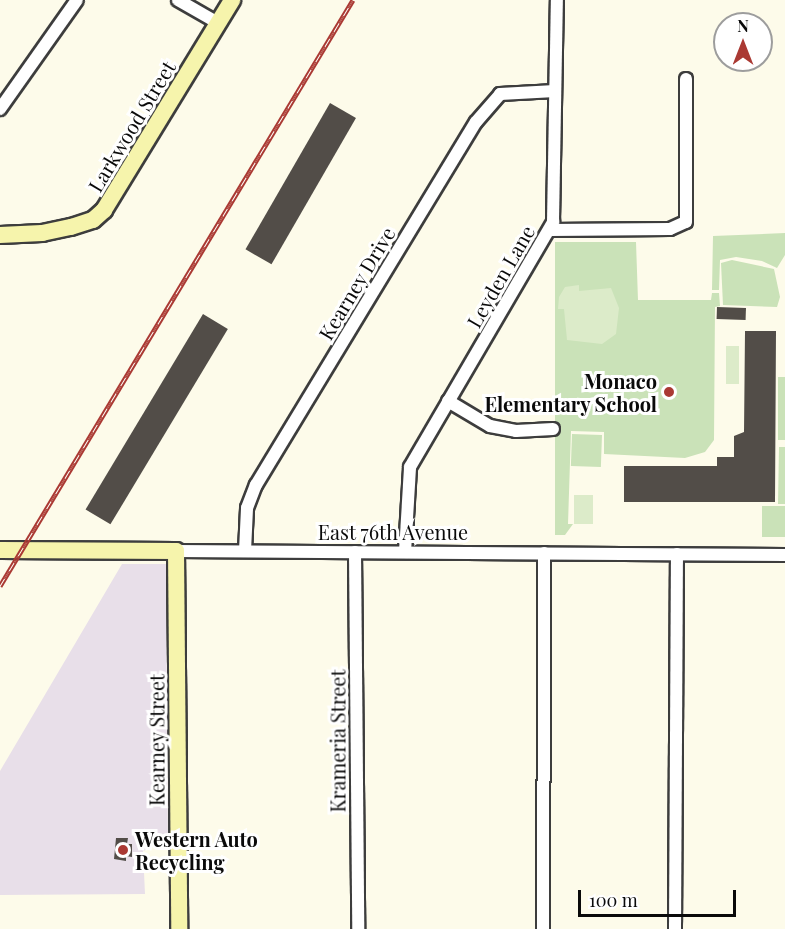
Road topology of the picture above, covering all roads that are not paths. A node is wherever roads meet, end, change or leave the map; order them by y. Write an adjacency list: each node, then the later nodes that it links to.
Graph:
1 (77, 0): 8 (street)
2 (178, 0): 5 (street)
3 (232, 0): 5 (street, Larkwood Street)
4 (557, 0): 7 (street, Leyden Lane)
5 (218, 23): 10 (street, Larkwood Street)
6 (686, 79): 9 (street)
7 (555, 91): 9 (street, Leyden Lane); 15 (street, Kearney Drive)
8 (0, 109)
9 (550, 230): 11 (street, Leyden Lane)
10 (0, 235)
11 (448, 401): 12 (street); 17 (street, Leyden Lane)
12 (554, 429)
13 (0, 550): 14 (street, East 76th Avenue)
14 (176, 550): 15 (street, East 76th Avenue); 21 (street, Kearney Street)
15 (245, 551): 16 (street, East 76th Avenue)
16 (355, 552): 17 (street, East 76th Avenue); 22 (street, Krameria Street)
17 (405, 552): 18 (street, East 76th Avenue)
18 (544, 553): 19 (street, East 76th Avenue); 23 (street)
19 (677, 554): 20 (street, East 76th Avenue); 24 (street)
20 (785, 555)
21 (179, 929)
22 (358, 929)
23 (543, 929)
24 (675, 929)

